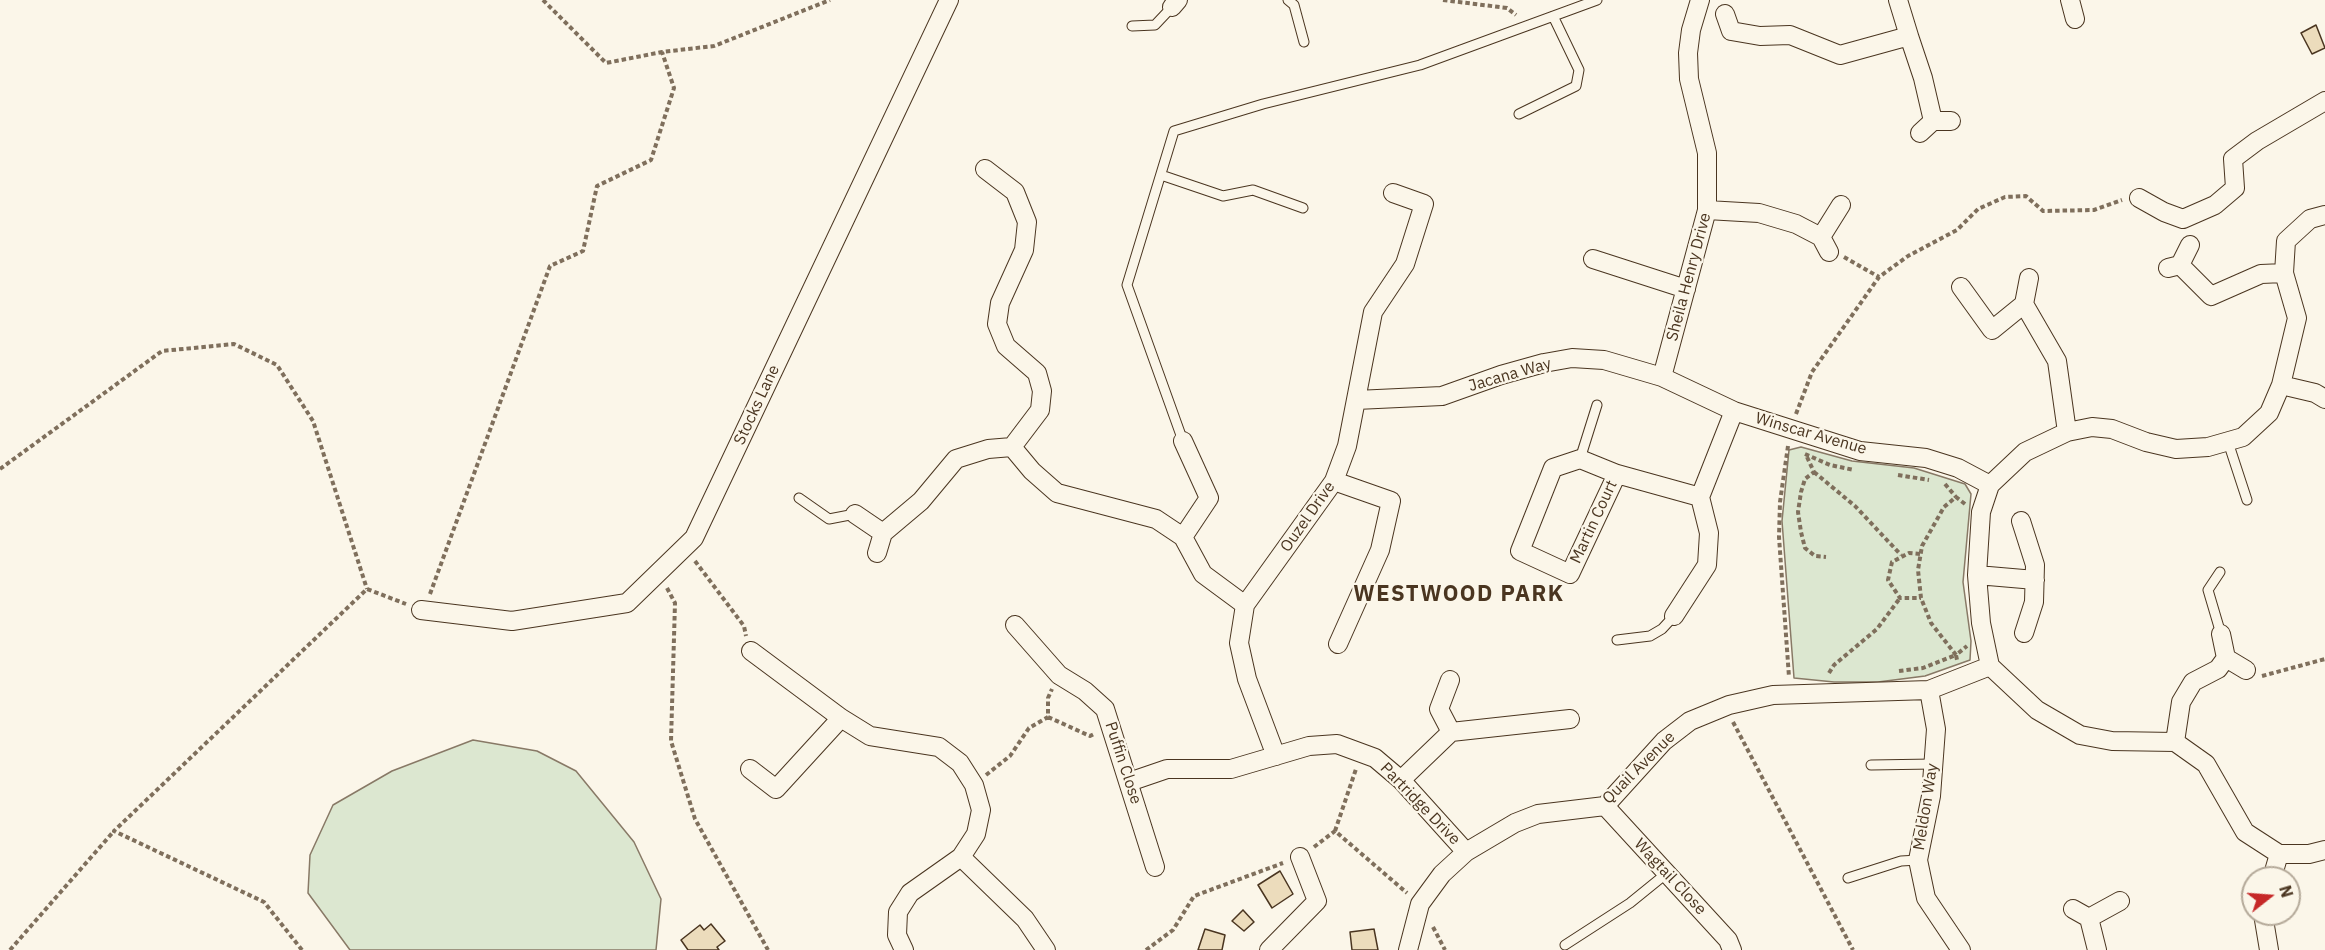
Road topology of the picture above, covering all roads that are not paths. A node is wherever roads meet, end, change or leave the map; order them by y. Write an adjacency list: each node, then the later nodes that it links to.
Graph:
1 (949, 0): 58 (street, Stocks Lane)
2 (1288, 0): 13 (lane)
3 (1597, 0): 8 (lane)
4 (1698, 0): 23 (street, Sheila Henry Drive)
5 (1898, 0): 12 (street)
6 (2070, 0): 9 (street)
7 (1175, 4): 10 (lane)
8 (1553, 16): 15 (lane); 18 (lane)
9 (2076, 19)
10 (1132, 26)
11 (1726, 30): 12 (street)
12 (1909, 36): 16 (street)
13 (1304, 42)
14 (2325, 101): 20 (street)
15 (1519, 114)
16 (1951, 121)
17 (985, 169): 41 (street)
18 (1161, 175): 22 (lane); 39 (lane)
19 (1393, 193): 35 (street, Ouzel Drive)
20 (2139, 198)
21 (1841, 205): 23 (street)
22 (1303, 208)
23 (1707, 210): 30 (street, Sheila Henry Drive)
24 (2325, 215): 27 (street)
25 (2190, 245): 27 (street)
26 (1593, 259): 30 (street)
27 (2284, 273): 33 (street)
28 (2029, 278): 31 (street)
29 (1961, 287): 31 (street)
30 (1686, 289): 32 (street, Sheila Henry Drive)
31 (2024, 304): 38 (street)
32 (1662, 377): 35 (street, Jacana Way); 37 (street, Jacana Way)
33 (2281, 385): 34 (street); 40 (street)
34 (2325, 399)
35 (1356, 400): 44 (street, Ouzel Drive)
36 (1597, 405): 42 (lane)
37 (1734, 411): 45 (street, Winscar Avenue); 46 (street)
38 (2067, 432): 40 (street); 45 (street)
39 (1183, 441): 52 (street)
40 (2228, 442): 48 (lane)
41 (1012, 447): 51 (street); 52 (street)
42 (1580, 459): 43 (street, Martin Court); 43 (street, Martin Court)
43 (1617, 474): 46 (street, Martin Court)
44 (1334, 481): 57 (street, Ouzel Drive); 64 (street)
45 (1990, 485): 55 (street)
46 (1700, 497): 59 (street)
47 (799, 498): 49 (lane)
48 (2247, 500)
49 (855, 514): 51 (street)
50 (2021, 521): 56 (street)
51 (883, 533): 53 (street)
52 (1183, 537): 57 (street)
53 (877, 552)
54 (2220, 572): 62 (lane)
55 (1977, 574): 56 (street); 67 (street)
56 (2035, 580): 61 (street)
57 (1245, 605): 75 (street, Ouzel Drive)
58 (421, 610)
59 (1674, 616): 63 (lane)
60 (1015, 625): 80 (street, Puffin Close)
61 (2024, 633)
62 (2221, 634): 66 (street)
63 (1617, 640)
64 (1338, 644)
65 (751, 651): 71 (street)
66 (2226, 658): 68 (street); 74 (street)
67 (1990, 666): 70 (street, Quail Avenue); 74 (street)
68 (2246, 670)
69 (1450, 680): 73 (street)
70 (1929, 690): 76 (street, Meldon Way); 81 (street, Quail Avenue)
71 (841, 718): 78 (street); 85 (street)
72 (1570, 719): 73 (street)
73 (1451, 732): 79 (street)
74 (2175, 742): 84 (street)
75 (1276, 756): 79 (street, Partridge Drive); 80 (street, Partridge Drive)
76 (1933, 764): 77 (lane); 87 (street, Meldon Way)
77 (1871, 765)
78 (750, 769)
79 (1401, 780): 83 (street, Partridge Drive)
80 (1129, 782): 89 (street, Puffin Close)
81 (1605, 806): 83 (street, Quail Avenue); 90 (street, Wagtail Close)
82 (2325, 850): 84 (street)
83 (1466, 852): 98 (street, Quail Avenue)
84 (2279, 854): 88 (street)
85 (961, 857): 95 (street); 96 (street)
86 (1300, 857): 97 (street)
87 (1918, 860): 91 (lane); 100 (street, Meldon Way)
88 (2276, 866)
89 (1155, 867)
90 (1667, 873): 94 (lane); 99 (street, Wagtail Close)
91 (1848, 878)
92 (2120, 901): 101 (street)
93 (2265, 926): 102 (street)
94 (1565, 945)
95 (904, 950)
96 (1046, 950)
97 (1269, 950)
98 (1408, 950)
99 (1732, 950)
100 (1961, 950)
101 (2097, 950)
102 (2269, 950)

